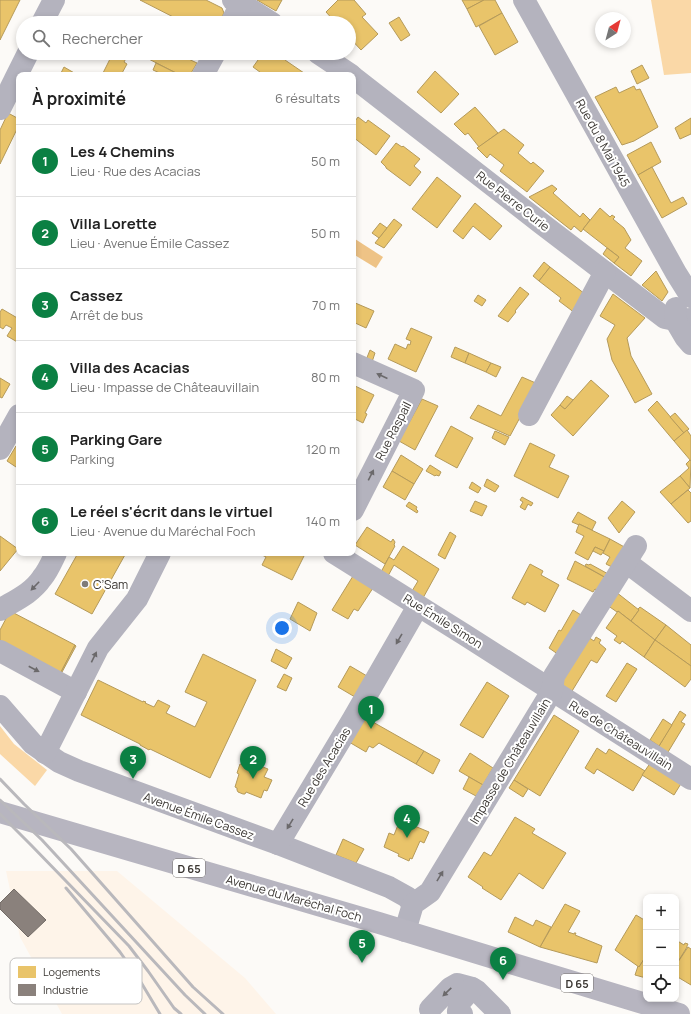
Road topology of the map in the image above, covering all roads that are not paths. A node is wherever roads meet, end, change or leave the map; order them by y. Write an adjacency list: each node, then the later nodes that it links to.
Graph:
1 (54, 0): 4 (street)
2 (524, 0): 17 (street, Rue du 8 Mai 1945)
3 (239, 1): 5 (street); 6 (street)
4 (46, 16)
5 (234, 16)
6 (262, 16)
7 (24, 60): 10 (street)
8 (211, 60): 11 (street)
9 (328, 60): 12 (street, Rue Pierre Curie)
10 (18, 72)
11 (204, 72)
12 (346, 72)
13 (16, 77): 15 (street)
14 (356, 79): 16 (street, Rue Pierre Curie)
15 (0, 109)
16 (605, 272): 18 (street, Rue Pierre Curie); 21 (street)
17 (687, 291): 18 (street)
18 (683, 319): 19 (street)
19 (691, 344)
20 (356, 364): 24 (street, Rue Raspail, one-way to 20)
21 (529, 415)
22 (16, 420): 23 (street)
23 (0, 449)
24 (356, 504)
25 (54, 556): 29 (street, one-way to 29)
26 (158, 556): 33 (street, one-way to 26)
27 (339, 556): 28 (street, Rue Émile Simon)
28 (418, 606): 32 (street, Rue Émile Simon); 38 (street, Rue des Acacias, one-way to 38)
29 (0, 610)
30 (691, 611): 32 (street, Impasse de Châteauvillain)
31 (0, 651): 33 (street, one-way to 33)
32 (552, 691): 36 (street, Rue de Châteauvillain); 39 (street, Impasse de Châteauvillain, one-way to 32)
33 (76, 692): 35 (street)
34 (0, 706): 35 (street, Avenue Émile Cassez)
35 (45, 753): 38 (street, Avenue Émile Cassez)
36 (691, 779)
37 (0, 812): 40 (main road, Avenue du Maréchal Foch / D 65)
38 (278, 844): 39 (street, Avenue Émile Cassez)
39 (413, 904): 40 (street)
40 (405, 931): 45 (main road, Avenue du Maréchal Foch / D 65)
41 (472, 988): 42 (street, one-way to 42); 43 (street); 44 (street)
42 (430, 1010)
43 (462, 1014)
44 (500, 1014)
45 (679, 1014)

